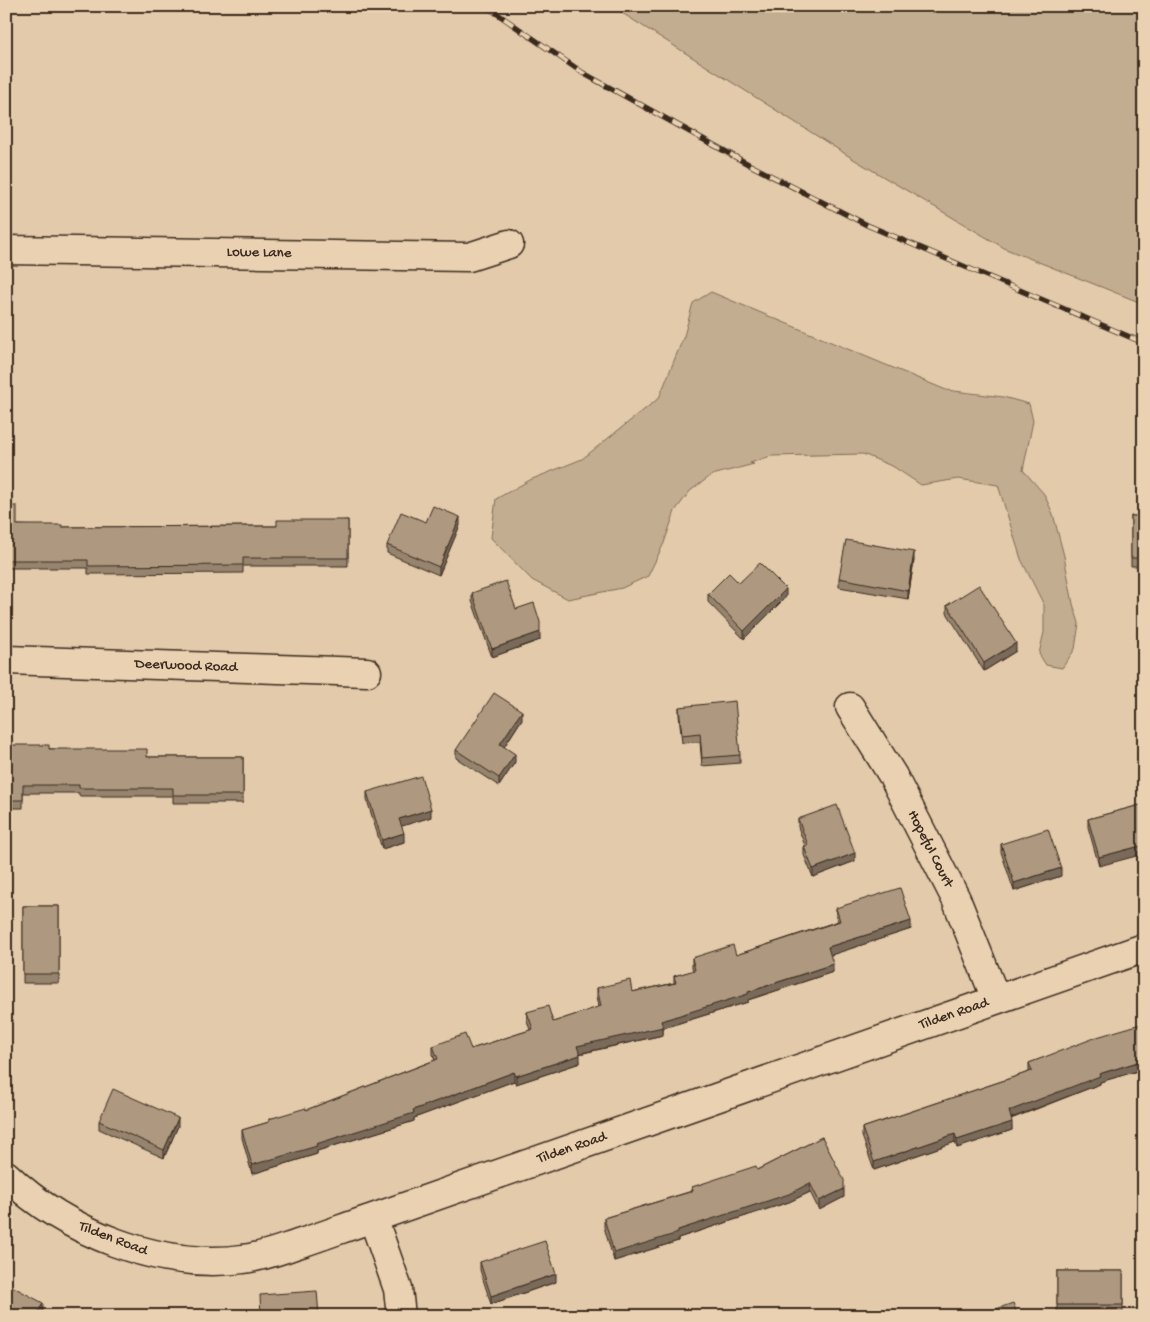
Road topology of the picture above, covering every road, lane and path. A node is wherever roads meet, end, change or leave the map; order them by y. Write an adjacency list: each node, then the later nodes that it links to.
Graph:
1 (509, 244): 2 (street, Lowe Lane)
2 (6, 250)
3 (6, 660): 4 (street, Deerwood Road)
4 (367, 672)
5 (850, 707): 7 (street, Hopeful Court)
6 (1144, 948): 7 (street, Tilden Road)
7 (996, 999): 9 (street, Tilden Road)
8 (6, 1175): 9 (street, Tilden Road)
9 (373, 1218): 10 (street)
10 (401, 1316)

